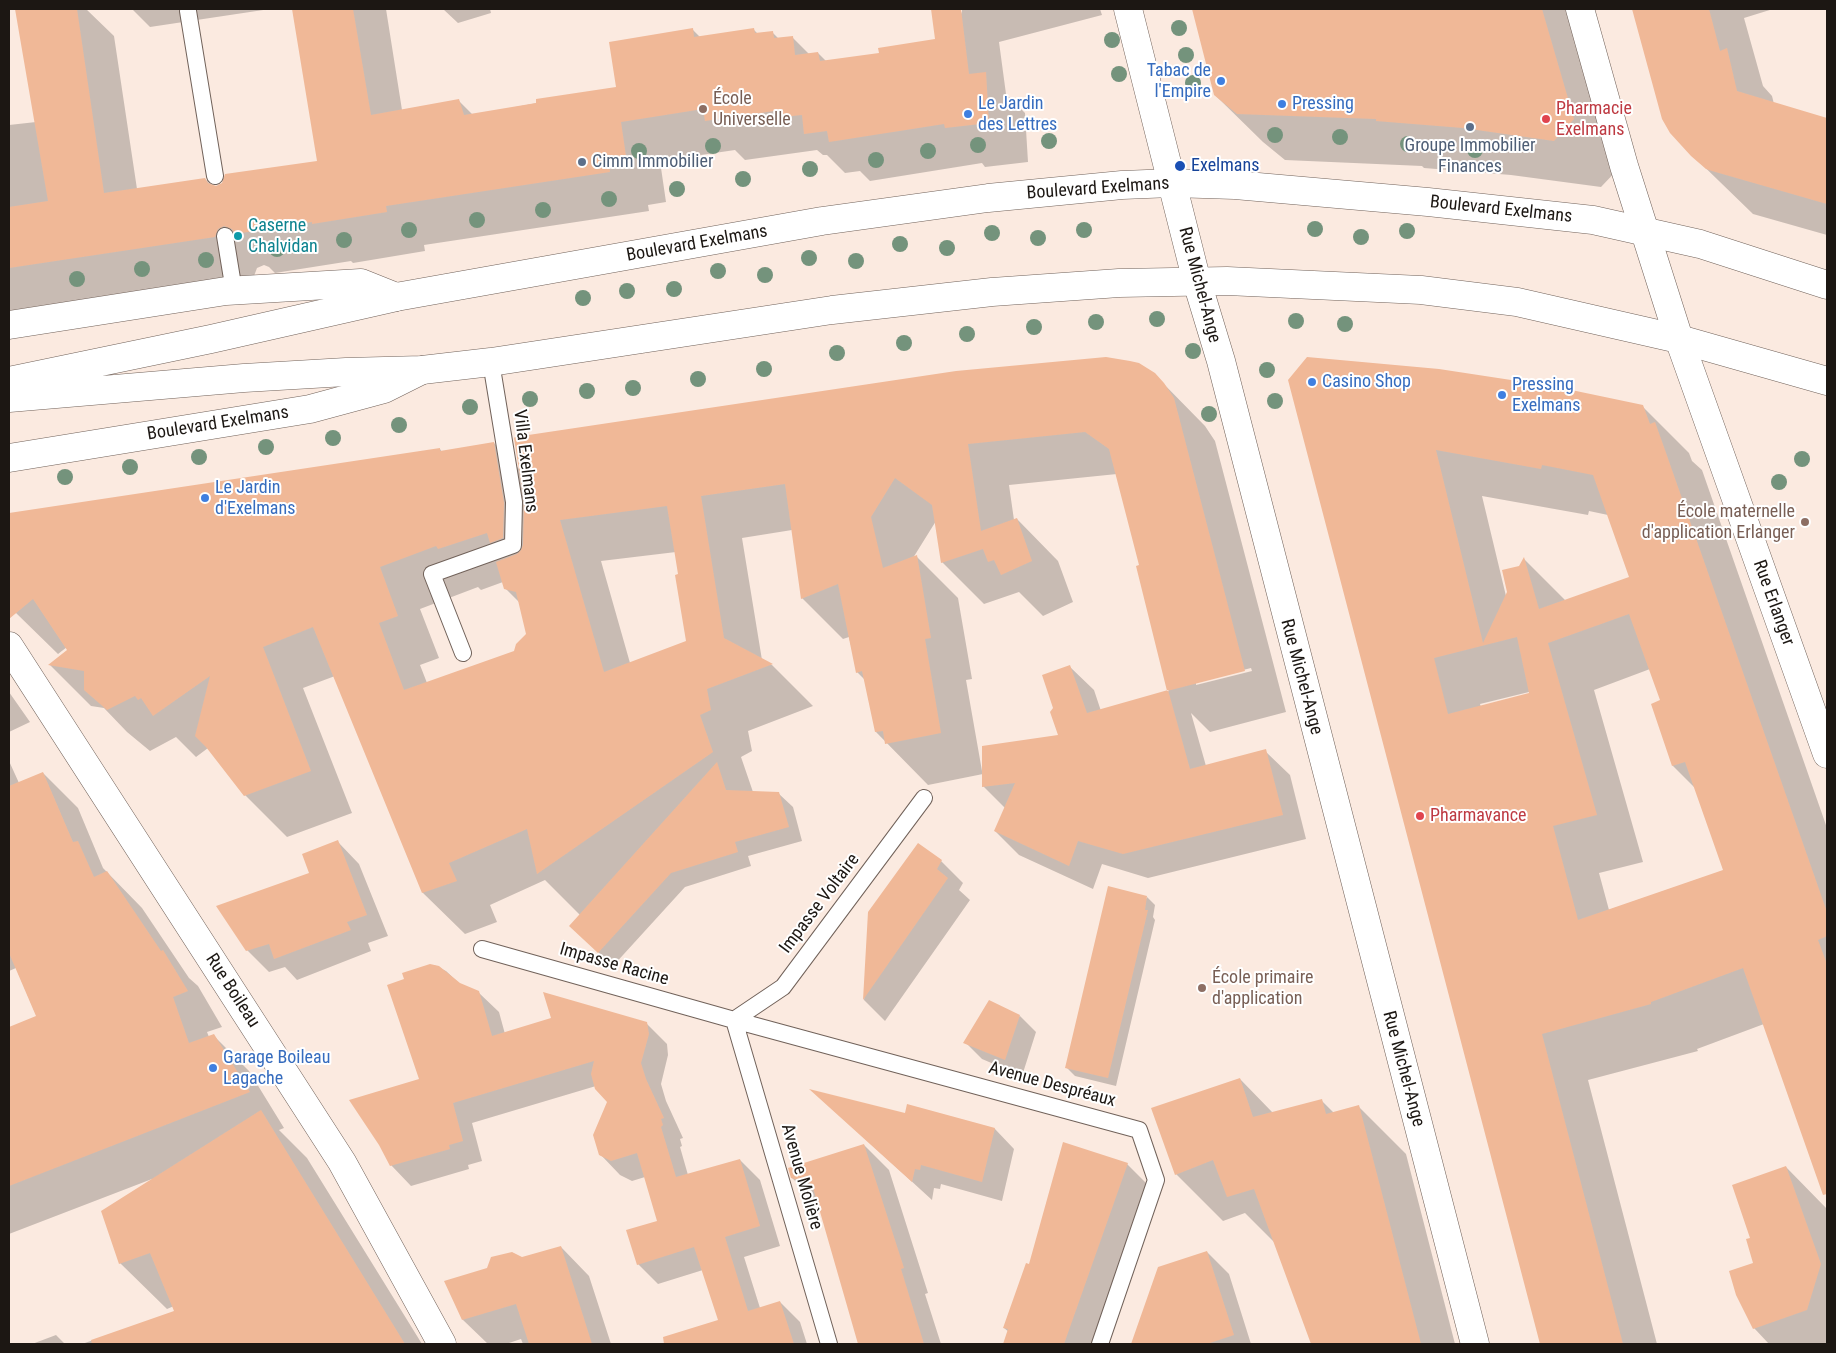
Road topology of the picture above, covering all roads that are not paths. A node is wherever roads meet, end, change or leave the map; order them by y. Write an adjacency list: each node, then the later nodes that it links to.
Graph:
1 (1128, 9): 5 (street, Rue Michel-Ange)
2 (1580, 9): 6 (street, Rue Erlanger)
3 (188, 11): 4 (lane)
4 (215, 176)
5 (1172, 184): 6 (street, Boulevard Exelmans); 8 (street, Rue Michel-Ange); 11 (street, Boulevard Exelmans)
6 (1644, 230): 9 (street, Boulevard Exelmans); 13 (street, Rue Erlanger)
7 (225, 236): 10 (lane)
8 (1197, 282): 13 (street, Boulevard Exelmans); 14 (street, Boulevard Exelmans); 29 (street, Rue Michel-Ange)
9 (1827, 285)
10 (234, 291): 11 (street); 12 (street)
11 (396, 297): 16 (street, Boulevard Exelmans)
12 (9, 324)
13 (1679, 338): 17 (street, Boulevard Exelmans); 22 (street, Rue Erlanger)
14 (491, 362): 15 (street, Boulevard Exelmans); 21 (lane, Villa Exelmans)
15 (422, 370): 18 (street, Boulevard Exelmans); 19 (street, Boulevard Exelmans)
16 (9, 381)
17 (1827, 381)
18 (9, 398)
19 (9, 458)
20 (9, 646): 26 (street, Rue Boileau)
21 (463, 653)
22 (1827, 754)
23 (924, 798): 25 (lane, Impasse Voltaire)
24 (482, 949): 25 (lane, Impasse Racine)
25 (734, 1020): 27 (lane, Avenue Molière); 28 (lane, Avenue Despréaux)
26 (442, 1344)
27 (829, 1344)
28 (1100, 1344)
29 (1475, 1344)

